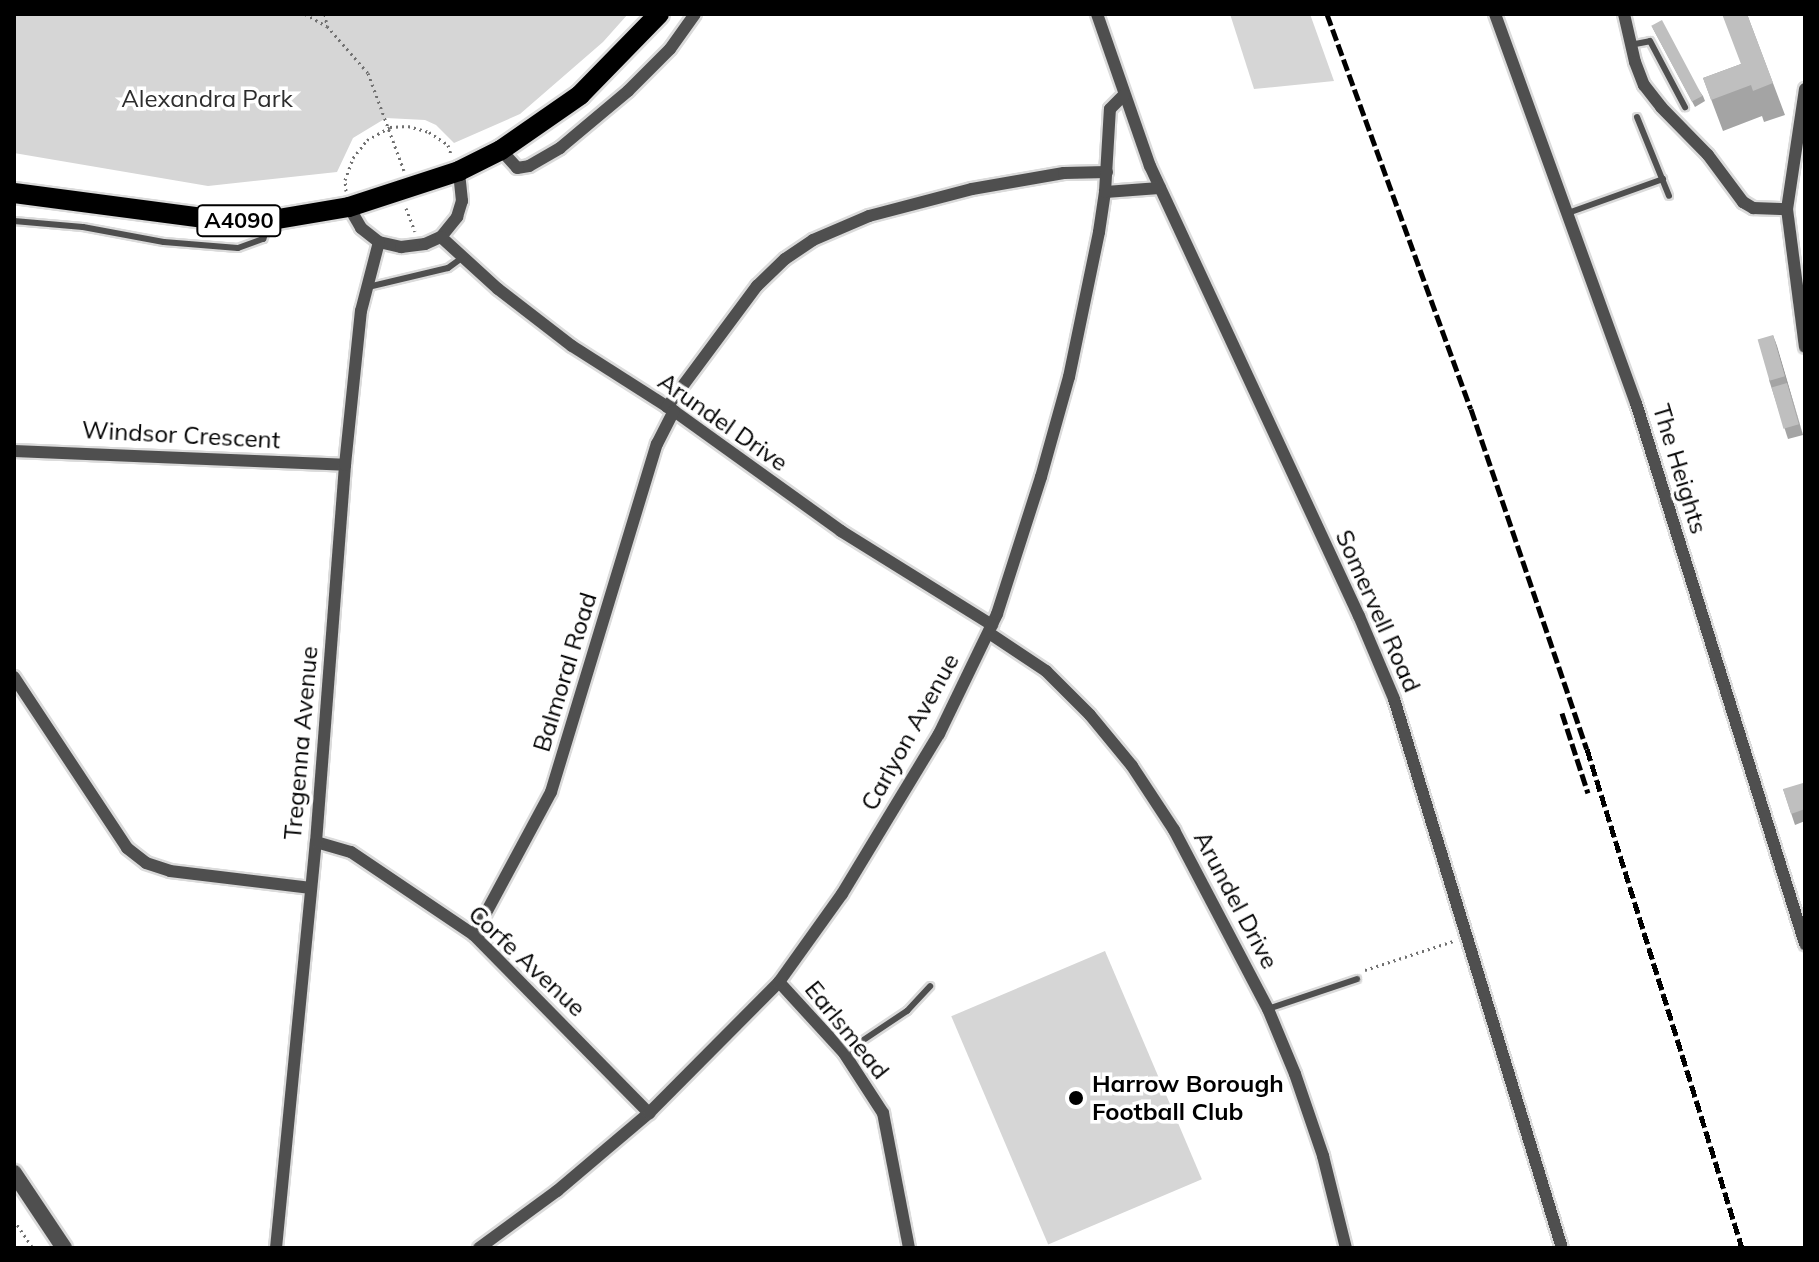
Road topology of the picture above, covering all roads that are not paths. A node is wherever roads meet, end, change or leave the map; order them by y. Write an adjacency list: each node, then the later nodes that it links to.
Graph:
1 (659, 14): 12 (main road, A4090)
2 (695, 14): 12 (street)
3 (1097, 14): 8 (street, Somervell Road)
4 (1495, 14): 22 (street, The Heights)
5 (1624, 14): 6 (street)
6 (1630, 45): 9 (lane); 21 (street)
7 (1805, 89): 11 (street)
8 (1124, 95): 14 (street, Carlyon Avenue); 16 (street, Somervell Road)
9 (1685, 107)
10 (1637, 117): 15 (lane)
11 (1800, 149): 21 (street)
12 (501, 150): 13 (main road, A4090)
13 (459, 171): 20 (main road, A4090); 25 (street)
14 (1107, 172): 17 (street, Carlyon Avenue); 30 (street, Balmoral Road)
15 (1663, 179): 19 (lane); 22 (lane)
16 (1160, 188): 17 (street); 51 (street, Somervell Road)
17 (1105, 192): 33 (street, Carlyon Avenue)
18 (14, 193): 23 (main road, A4090)
19 (1669, 196)
20 (349, 207): 23 (main road, A4090); 26 (street)
21 (1787, 209): 29 (street)
22 (1568, 213): 38 (street, The Heights)
23 (272, 220): 24 (lane)
24 (14, 221)
25 (441, 237): 26 (street); 27 (street, Arundel Drive)
26 (379, 242): 28 (street, Tregenna Avenue)
27 (463, 257): 28 (lane); 30 (street, Arundel Drive)
28 (365, 286): 32 (street, Tregenna Avenue)
29 (1805, 347)
30 (671, 409): 33 (street, Arundel Drive); 37 (street, Balmoral Road)
31 (14, 451): 32 (street, Windsor Crescent)
32 (345, 465): 35 (street, Tregenna Avenue)
33 (990, 629): 40 (street, Carlyon Avenue); 42 (street, Arundel Drive)
34 (14, 677): 36 (street)
35 (316, 842): 36 (street, Tregenna Avenue); 37 (street, Corfe Avenue)
36 (311, 888): 47 (street, Tregenna Avenue)
37 (474, 935): 44 (street, Corfe Avenue)
38 (1805, 944)
39 (1357, 979): 42 (lane)
40 (779, 982): 43 (street, Earlsmead); 44 (street, Carlyon Avenue)
41 (930, 986): 43 (lane)
42 (1268, 1009): 50 (street, Arundel Drive)
43 (844, 1053): 49 (street, Earlsmead)
44 (649, 1113): 48 (street, Carlyon Avenue)
45 (14, 1173): 46 (street)
46 (64, 1248)
47 (276, 1248)
48 (479, 1248)
49 (909, 1248)
50 (1346, 1248)
51 (1562, 1248)

